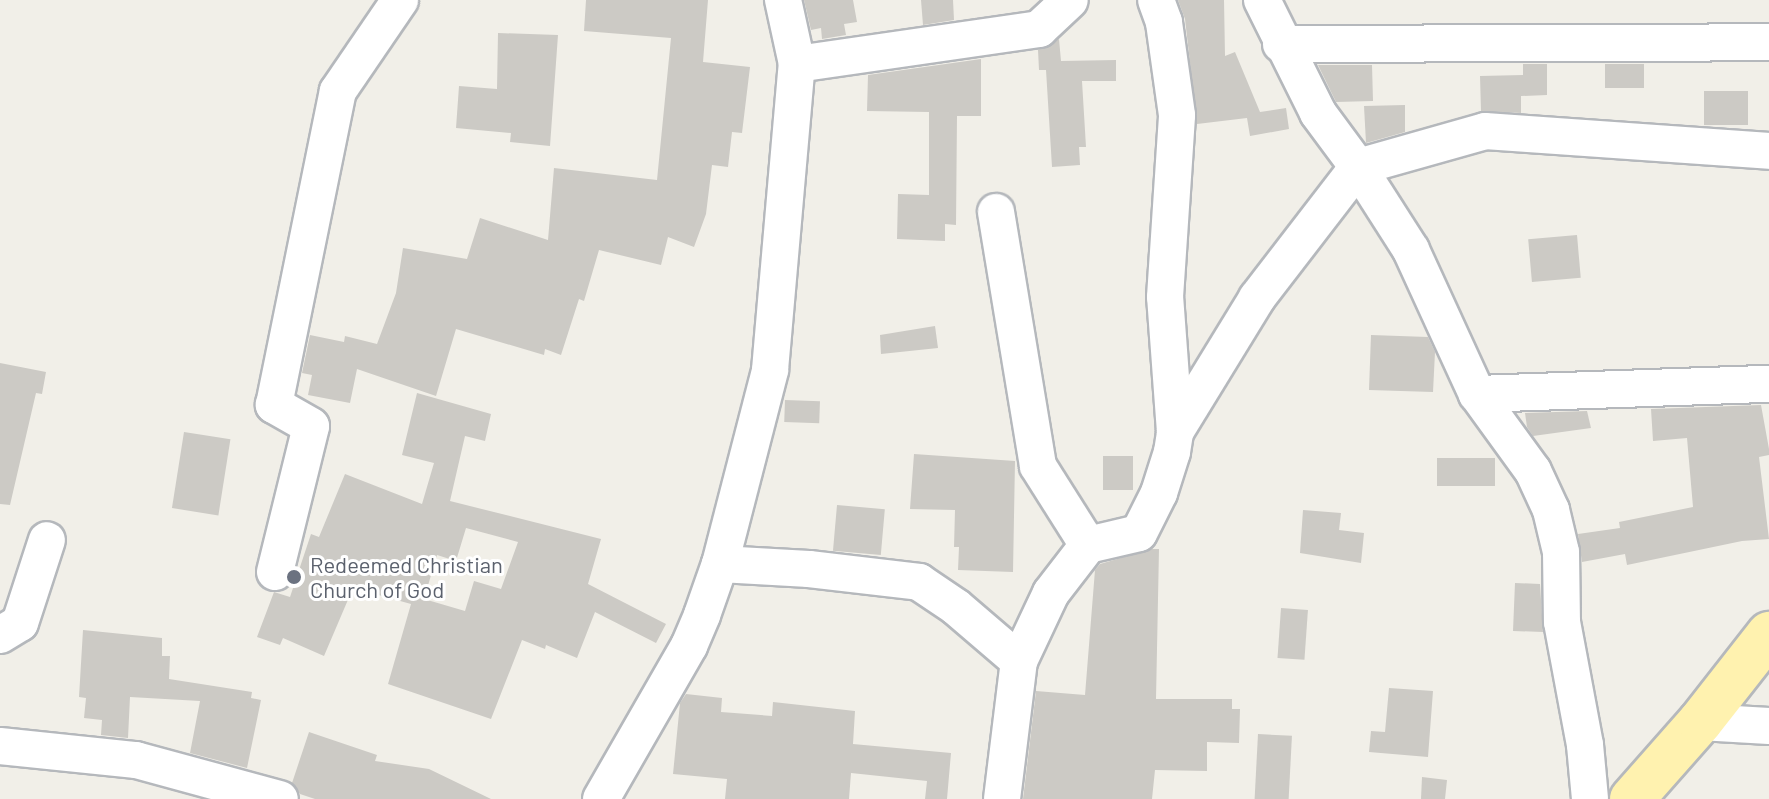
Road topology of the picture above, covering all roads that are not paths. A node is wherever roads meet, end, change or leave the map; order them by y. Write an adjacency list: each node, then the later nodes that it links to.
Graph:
1 (400, 0): 18 (street)
2 (783, 0): 8 (street)
3 (1070, 0): 8 (street)
4 (1156, 0): 14 (street)
5 (1262, 0): 7 (street)
6 (1769, 42): 7 (street)
7 (1281, 44): 10 (street)
8 (797, 64): 17 (street)
9 (1769, 151): 10 (street)
10 (1358, 167): 13 (street); 14 (street)
11 (996, 212): 16 (street)
12 (1769, 384): 13 (street)
13 (1477, 394): 28 (street)
14 (1175, 432): 16 (street)
15 (47, 540): 20 (street)
16 (1088, 545): 21 (street)
17 (720, 564): 21 (street); 26 (street)
18 (275, 572)
19 (1769, 634): 22 (main road)
20 (0, 635)
21 (1019, 661): 27 (street)
22 (1700, 722): 23 (street); 29 (main road)
23 (1769, 726)
24 (0, 746): 25 (street)
25 (280, 799)
26 (601, 799)
27 (1002, 799)
28 (1590, 799)
29 (1632, 799)

